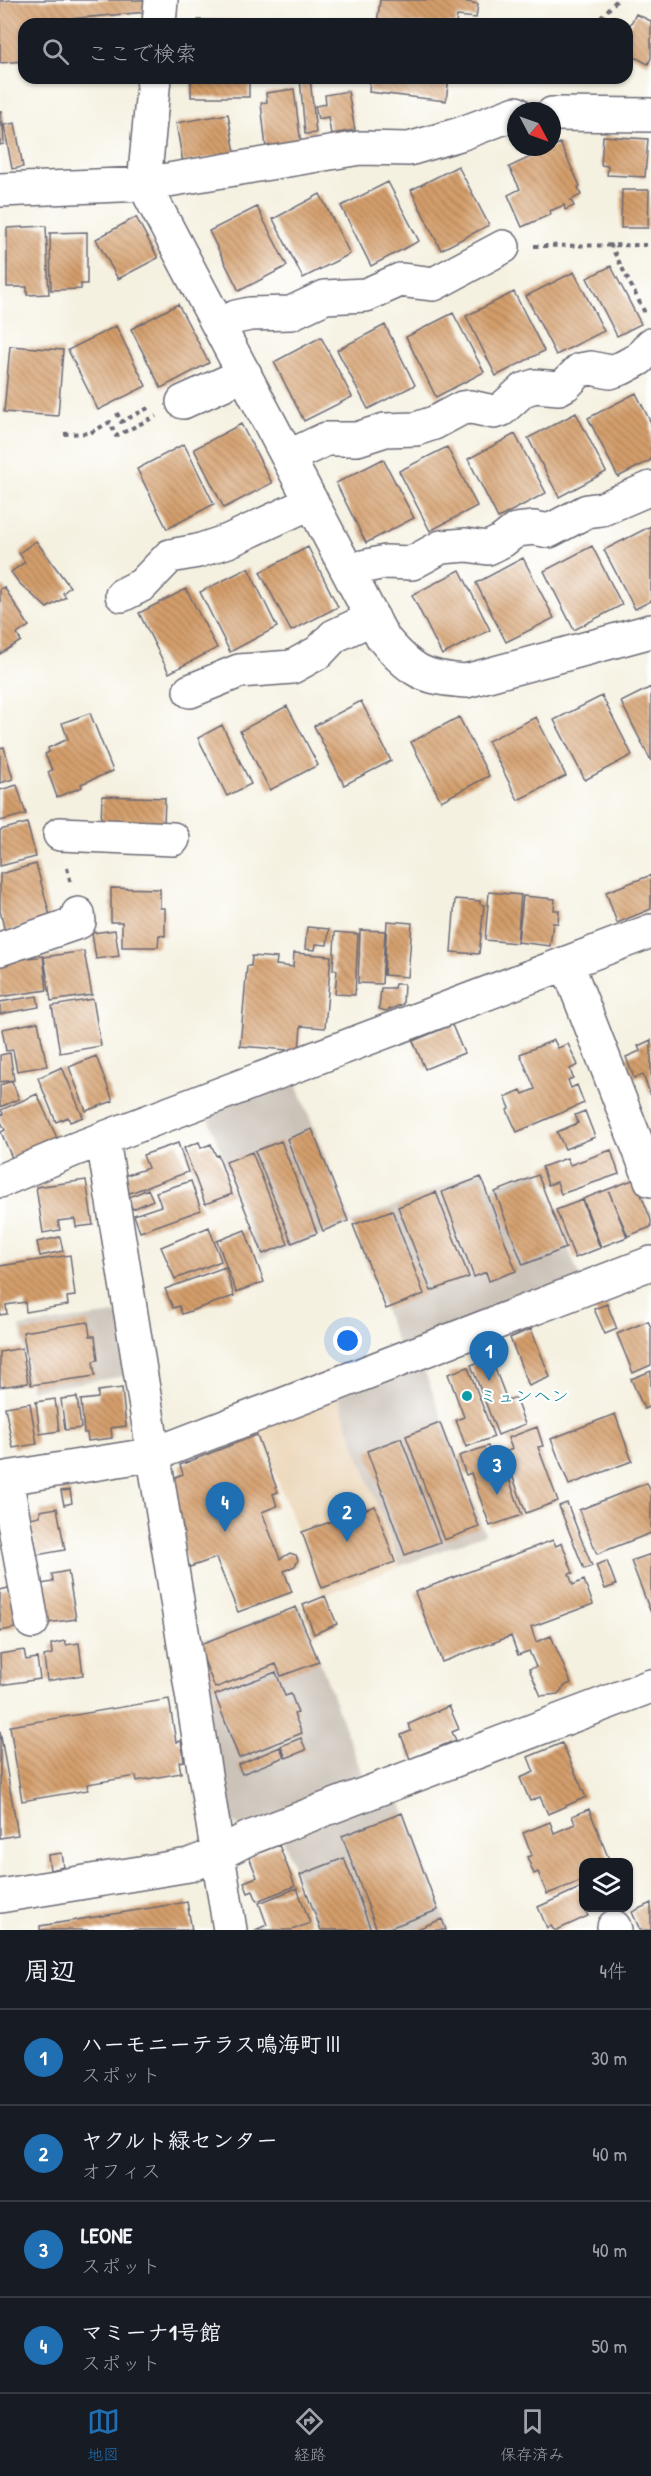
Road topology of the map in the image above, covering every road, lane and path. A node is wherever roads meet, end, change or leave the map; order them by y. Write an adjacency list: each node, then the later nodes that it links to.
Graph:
1 (161, 0): 3 (street)
2 (617, 0): 4 (path)
3 (160, 18)
4 (600, 18)
5 (153, 84): 9 (street)
6 (561, 114): 7 (street)
7 (651, 115)
8 (507, 116): 9 (street)
9 (144, 184): 10 (street); 14 (street)
10 (0, 190)
11 (610, 244): 12 (path); 13 (path); 15 (path)
12 (651, 245)
13 (503, 247): 14 (street)
14 (221, 326): 16 (street)
15 (648, 330): 20 (street)
16 (245, 374): 17 (street); 20 (street)
17 (171, 403): 18 (path); 19 (path)
18 (117, 413)
19 (64, 434)
20 (288, 457): 22 (street)
21 (651, 488): 23 (street)
22 (312, 502): 23 (street); 24 (street)
23 (350, 574): 25 (street)
24 (122, 595)
25 (373, 618): 26 (street); 27 (street)
26 (651, 631)
27 (190, 691)
28 (60, 832): 29 (street)
29 (173, 839)
30 (78, 914): 32 (street)
31 (651, 931): 33 (street)
32 (0, 949)
33 (567, 963): 34 (street); 35 (street)
34 (103, 1140): 36 (street); 38 (street)
35 (651, 1180)
36 (0, 1181)
37 (651, 1263): 38 (street)
38 (155, 1454): 39 (street); 42 (street)
39 (3, 1478): 40 (street)
40 (32, 1622)
41 (651, 1686): 42 (street)
42 (218, 1854): 43 (street); 44 (street)
43 (0, 1896)
44 (231, 1930)

